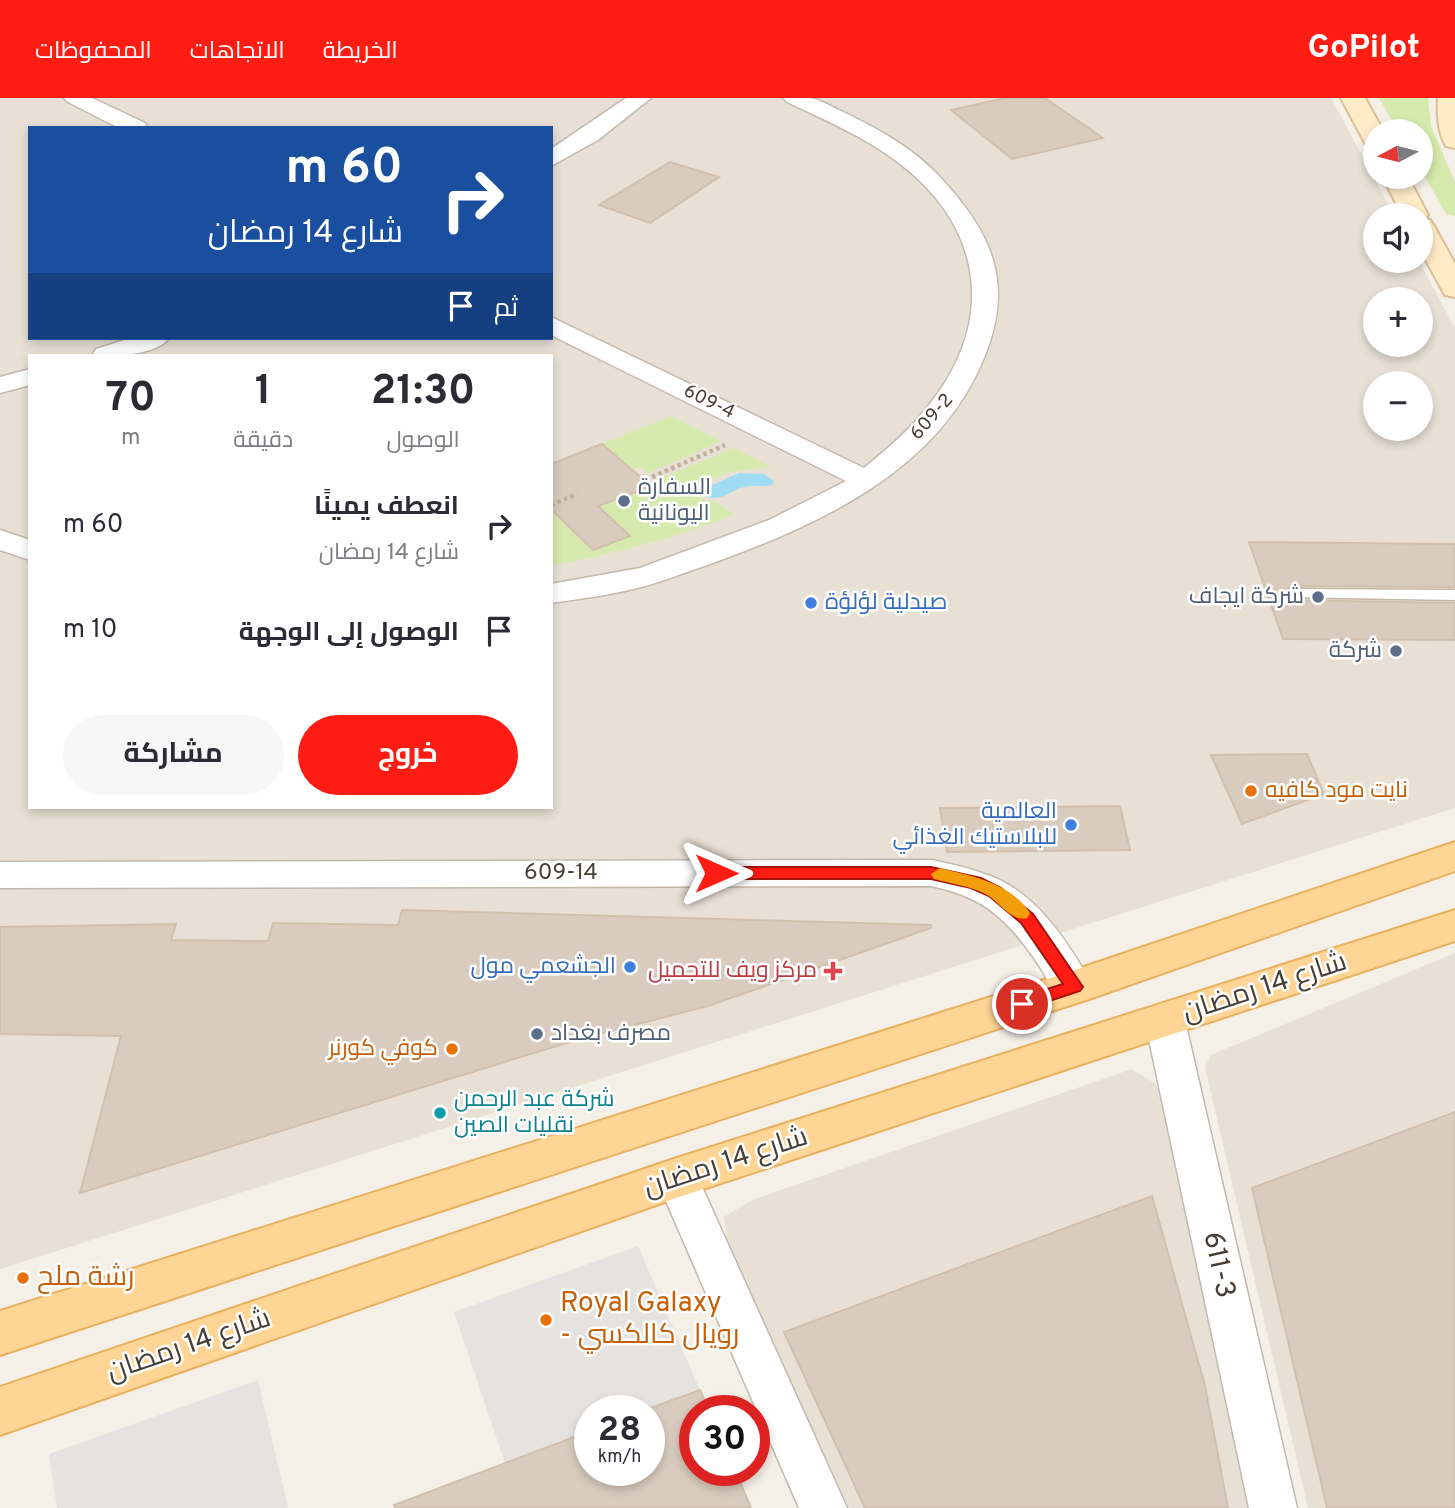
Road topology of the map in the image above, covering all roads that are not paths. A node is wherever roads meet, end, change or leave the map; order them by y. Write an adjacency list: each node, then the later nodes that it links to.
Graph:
1 (75, 98): 7 (street)
2 (640, 98): 9 (street)
3 (794, 98): 17 (street, 609-2)
4 (1353, 98): 6 (main road)
5 (1450, 98): 8 (main road)
6 (1364, 119)
7 (133, 126)
8 (1455, 141)
9 (553, 158)
10 (1433, 248): 11 (main road)
11 (1455, 289)
12 (553, 325): 17 (street, 609-4)
13 (150, 340): 14 (street)
14 (108, 354)
15 (28, 378): 16 (street)
16 (0, 385)
17 (866, 480): 20 (street, 609-2)
18 (0, 538): 19 (street)
19 (28, 550)
20 (553, 594)
21 (1291, 594): 22 (lane)
22 (1455, 595)
23 (1455, 856): 26 (main road)
24 (0, 875): 26 (street, 609-14)
25 (1455, 925): 27 (main road, شارع 14 رمضان)
26 (1074, 987): 29 (main road)
27 (1165, 1021): 28 (main road, شارع 14 رمضان); 32 (street, 611-3)
28 (677, 1178): 30 (main road, شارع 14 رمضان); 31 (street)
29 (0, 1333)
30 (0, 1411)
31 (823, 1508)
32 (1273, 1508)

